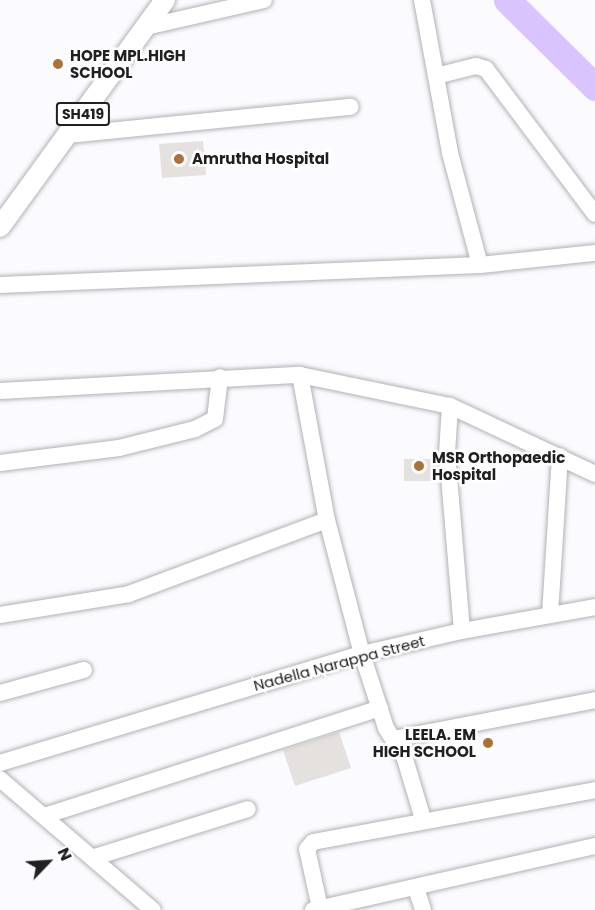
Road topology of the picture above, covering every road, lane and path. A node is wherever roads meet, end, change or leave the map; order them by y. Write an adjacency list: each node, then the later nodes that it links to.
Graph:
1 (165, 0): 4 (main road, SH419)
2 (264, 0): 4 (street)
3 (422, 0): 5 (street)
4 (146, 27): 7 (main road, SH419)
5 (436, 76): 8 (street); 11 (street)
6 (351, 106): 7 (street)
7 (68, 135): 9 (main road, SH419)
8 (595, 214)
9 (0, 227)
10 (595, 253): 11 (street)
11 (480, 266): 12 (street)
12 (0, 285)
13 (300, 375): 14 (street); 16 (street); 20 (street)
14 (220, 377): 15 (street); 18 (street)
15 (0, 391)
16 (450, 406): 17 (street); 24 (street)
17 (560, 456): 19 (street); 23 (street)
18 (0, 463)
19 (595, 474)
20 (327, 520): 22 (street); 25 (street)
21 (595, 607): 23 (street, Nadella Narappa Street)
22 (0, 615)
23 (549, 615): 24 (street, Nadella Narappa Street)
24 (462, 631): 25 (street, Nadella Narappa Street)
25 (362, 654): 29 (street); 31 (street, Nadella Narappa Street)
26 (84, 670): 27 (street)
27 (0, 693)
28 (595, 700): 30 (street)
29 (380, 708): 30 (street); 35 (street)
30 (393, 739): 36 (street)
31 (0, 763)
32 (0, 779): 35 (street)
33 (595, 790): 36 (street)
34 (248, 809): 38 (street)
35 (44, 816): 38 (street)
36 (423, 819): 40 (street)
37 (595, 846): 39 (street)
38 (95, 857): 41 (street)
39 (416, 888): 40 (street); 42 (street)
40 (316, 909)
41 (153, 910)
42 (423, 910)

